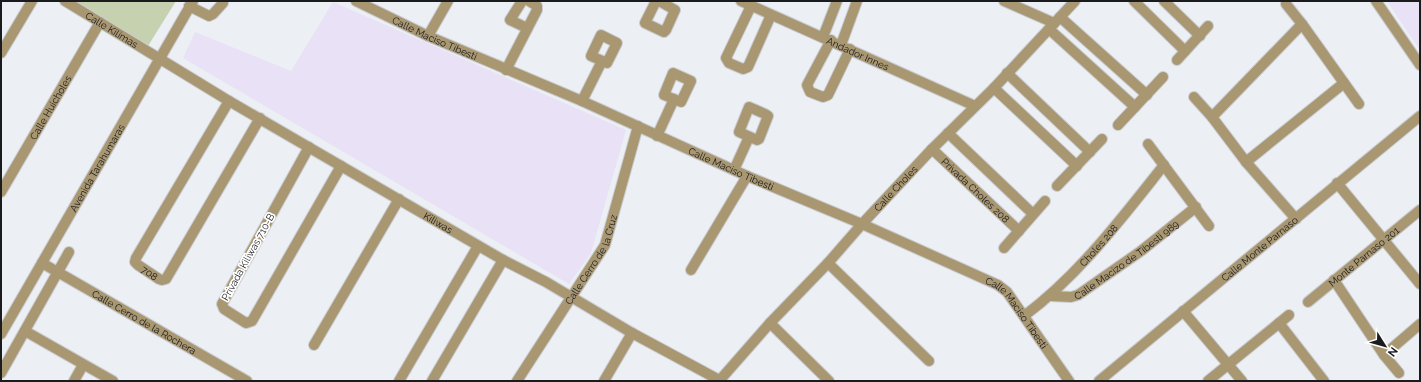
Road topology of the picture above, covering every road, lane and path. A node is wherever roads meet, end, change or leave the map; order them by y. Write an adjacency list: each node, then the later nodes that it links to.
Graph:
1 (32, 1): 30 (street)
2 (65, 1): 20 (street, Calle Kilimas)
3 (356, 1): 25 (street, Calle Maciso Tibesti)
4 (448, 1): 25 (street)
5 (522, 1): 24 (street)
6 (529, 1): 24 (street)
7 (740, 1): 18 (street, Andador Innes)
8 (837, 1): 27 (street)
9 (857, 1): 28 (street)
10 (1004, 1): 21 (street)
11 (1075, 1): 21 (street, Calle Choles)
12 (1134, 1): 29 (street)
13 (1164, 1): 26 (street)
14 (1376, 1): 34 (street)
15 (223, 3): 16 (street)
16 (191, 4): 31 (street, Avenida Tarahumaras)
17 (1286, 4): 22 (street)
18 (756, 5): 19 (street, Andador Innes); 19 (street)
19 (771, 15): 27 (street, Andador Innes)
20 (100, 22): 31 (street, Calle Kilimas); 69 (street, Calle Huicholes)
21 (1054, 23): 36 (street, Calle Choles); 40 (street); 47 (street)
22 (1302, 24): 38 (street); 49 (street)
23 (1208, 26): 26 (street)
24 (527, 28): 35 (street)
25 (428, 36): 35 (street, Calle Maciso Tibesti)
26 (1200, 36): 29 (street)
27 (827, 39): 28 (street, Andador Innes); 28 (street)
28 (846, 47): 46 (street, Andador Innes)
29 (1185, 51): 32 (street)
30 (1, 53)
31 (159, 57): 43 (street, Kiliwas); 84 (street, Avenida Tarahumaras)
32 (1177, 60)
33 (602, 62): 44 (street)
34 (1420, 65)
35 (506, 70): 44 (street, Calle Maciso Tibesti)
36 (1007, 73): 39 (street, Calle Choles); 60 (street)
37 (1163, 77): 40 (street)
38 (1344, 83): 45 (street); 61 (street)
39 (994, 88): 46 (street, Calle Choles); 64 (street)
40 (1147, 95): 47 (street)
41 (1194, 98): 49 (street)
42 (674, 99): 54 (street)
43 (229, 101): 50 (street, Kiliwas); 50 (street, 708)
44 (582, 101): 52 (street, Calle Maciso Tibesti)
45 (1359, 104)
46 (975, 106): 53 (street, Calle Choles)
47 (1135, 107): 51 (street)
48 (1420, 116): 67 (street, Calle Monte Parnaso)
49 (1212, 117): 61 (street)
50 (260, 118): 58 (street, Kiliwas)
51 (1118, 125)
52 (638, 126): 54 (street, Calle Maciso Tibesti); 91 (street, Calle Cerro de la Cruz)
53 (948, 133): 59 (street, Calle Choles); 74 (street)
54 (657, 136): 65 (street, Calle Maciso Tibesti)
55 (749, 137): 65 (street)
56 (1102, 139): 60 (street)
57 (1148, 144): 62 (street)
58 (309, 147): 63 (street, Kiliwas); 63 (street, Privada Kiliwas 710-B)
59 (932, 149): 76 (street, Calle Choles); 78 (street, Privada Choles 208)
60 (1090, 152): 64 (street)
61 (1246, 162): 75 (street)
62 (1164, 165): 72 (street); 90 (street, Choles 208)
63 (341, 166): 70 (street, Kiliwas)
64 (1076, 166): 68 (street)
65 (734, 170): 66 (street, Calle Maciso Tibesti)
66 (747, 176): 76 (street, Calle Maciso Tibesti); 86 (street)
67 (1337, 183): 75 (street, Calle Monte Parnaso); 79 (street)
68 (1057, 186)
69 (1, 192)
70 (398, 199): 80 (street, Kiliwas); 102 (street)
71 (1045, 201): 74 (street, Privada Choles 208)
72 (1196, 207): 77 (street); 90 (street, Calle Macizo de Tibesti 989)
73 (1420, 210): 79 (street, Monte Parnaso 201)
74 (1033, 214): 78 (street, Privada Choles 208)
75 (1296, 219): 93 (street, Calle Monte Parnaso)
76 (862, 224): 85 (street, Calle Choles); 95 (street, Calle Maciso Tibesti)
77 (1209, 226)
78 (1019, 231): 81 (street, Privada Choles 208)
79 (1384, 240): 88 (street, Monte Parnaso 201); 89 (street)
80 (478, 246): 83 (street, Kiliwas); 114 (street)
81 (1004, 248)
82 (69, 252): 87 (street)
83 (503, 260): 91 (street, Kiliwas); 115 (street)
84 (42, 263): 87 (street, Calle Cerro de la Rochera); 100 (street, Avenida Tarahumaras)
85 (828, 263): 96 (street, Calle Choles); 104 (street)
86 (691, 270)
87 (57, 272): 99 (street); 113 (street, Calle Cerro de la Rochera)
88 (1334, 280): 92 (street, Monte Parnaso 201); 103 (street)
89 (1420, 284)
90 (1050, 296): 95 (street, Choles 208)
91 (573, 297): 101 (street, Kiliwas); 116 (street, Calle Cerro de la Cruz)
92 (1308, 302)
93 (1183, 311): 106 (street); 120 (street, Calle Monte Parnaso)
94 (1289, 315): 97 (street)
95 (1024, 316): 119 (street, Calle Maciso Tibesti)
96 (770, 323): 110 (street, Calle Choles); 118 (street)
97 (1279, 323): 106 (street); 123 (street)
98 (1420, 324): 103 (street)
99 (26, 331): 105 (street); 107 (street)
100 (1, 332)
101 (632, 333): 109 (street, Kiliwas); 117 (street)
102 (314, 345)
103 (1384, 356): 108 (street)
104 (929, 361)
105 (83, 365): 111 (street); 112 (street)
106 (1229, 365): 121 (street); 122 (street)
107 (1, 373)
108 (1399, 373)
109 (706, 377): 110 (street, Kiliwas)
110 (720, 380)
111 (74, 381)
112 (113, 381)
113 (247, 381)
114 (400, 381)
115 (432, 381)
116 (517, 381)
117 (604, 381)
118 (829, 381)
119 (1069, 381)
120 (1099, 381)
121 (1208, 381)
122 (1242, 381)
123 (1324, 381)

